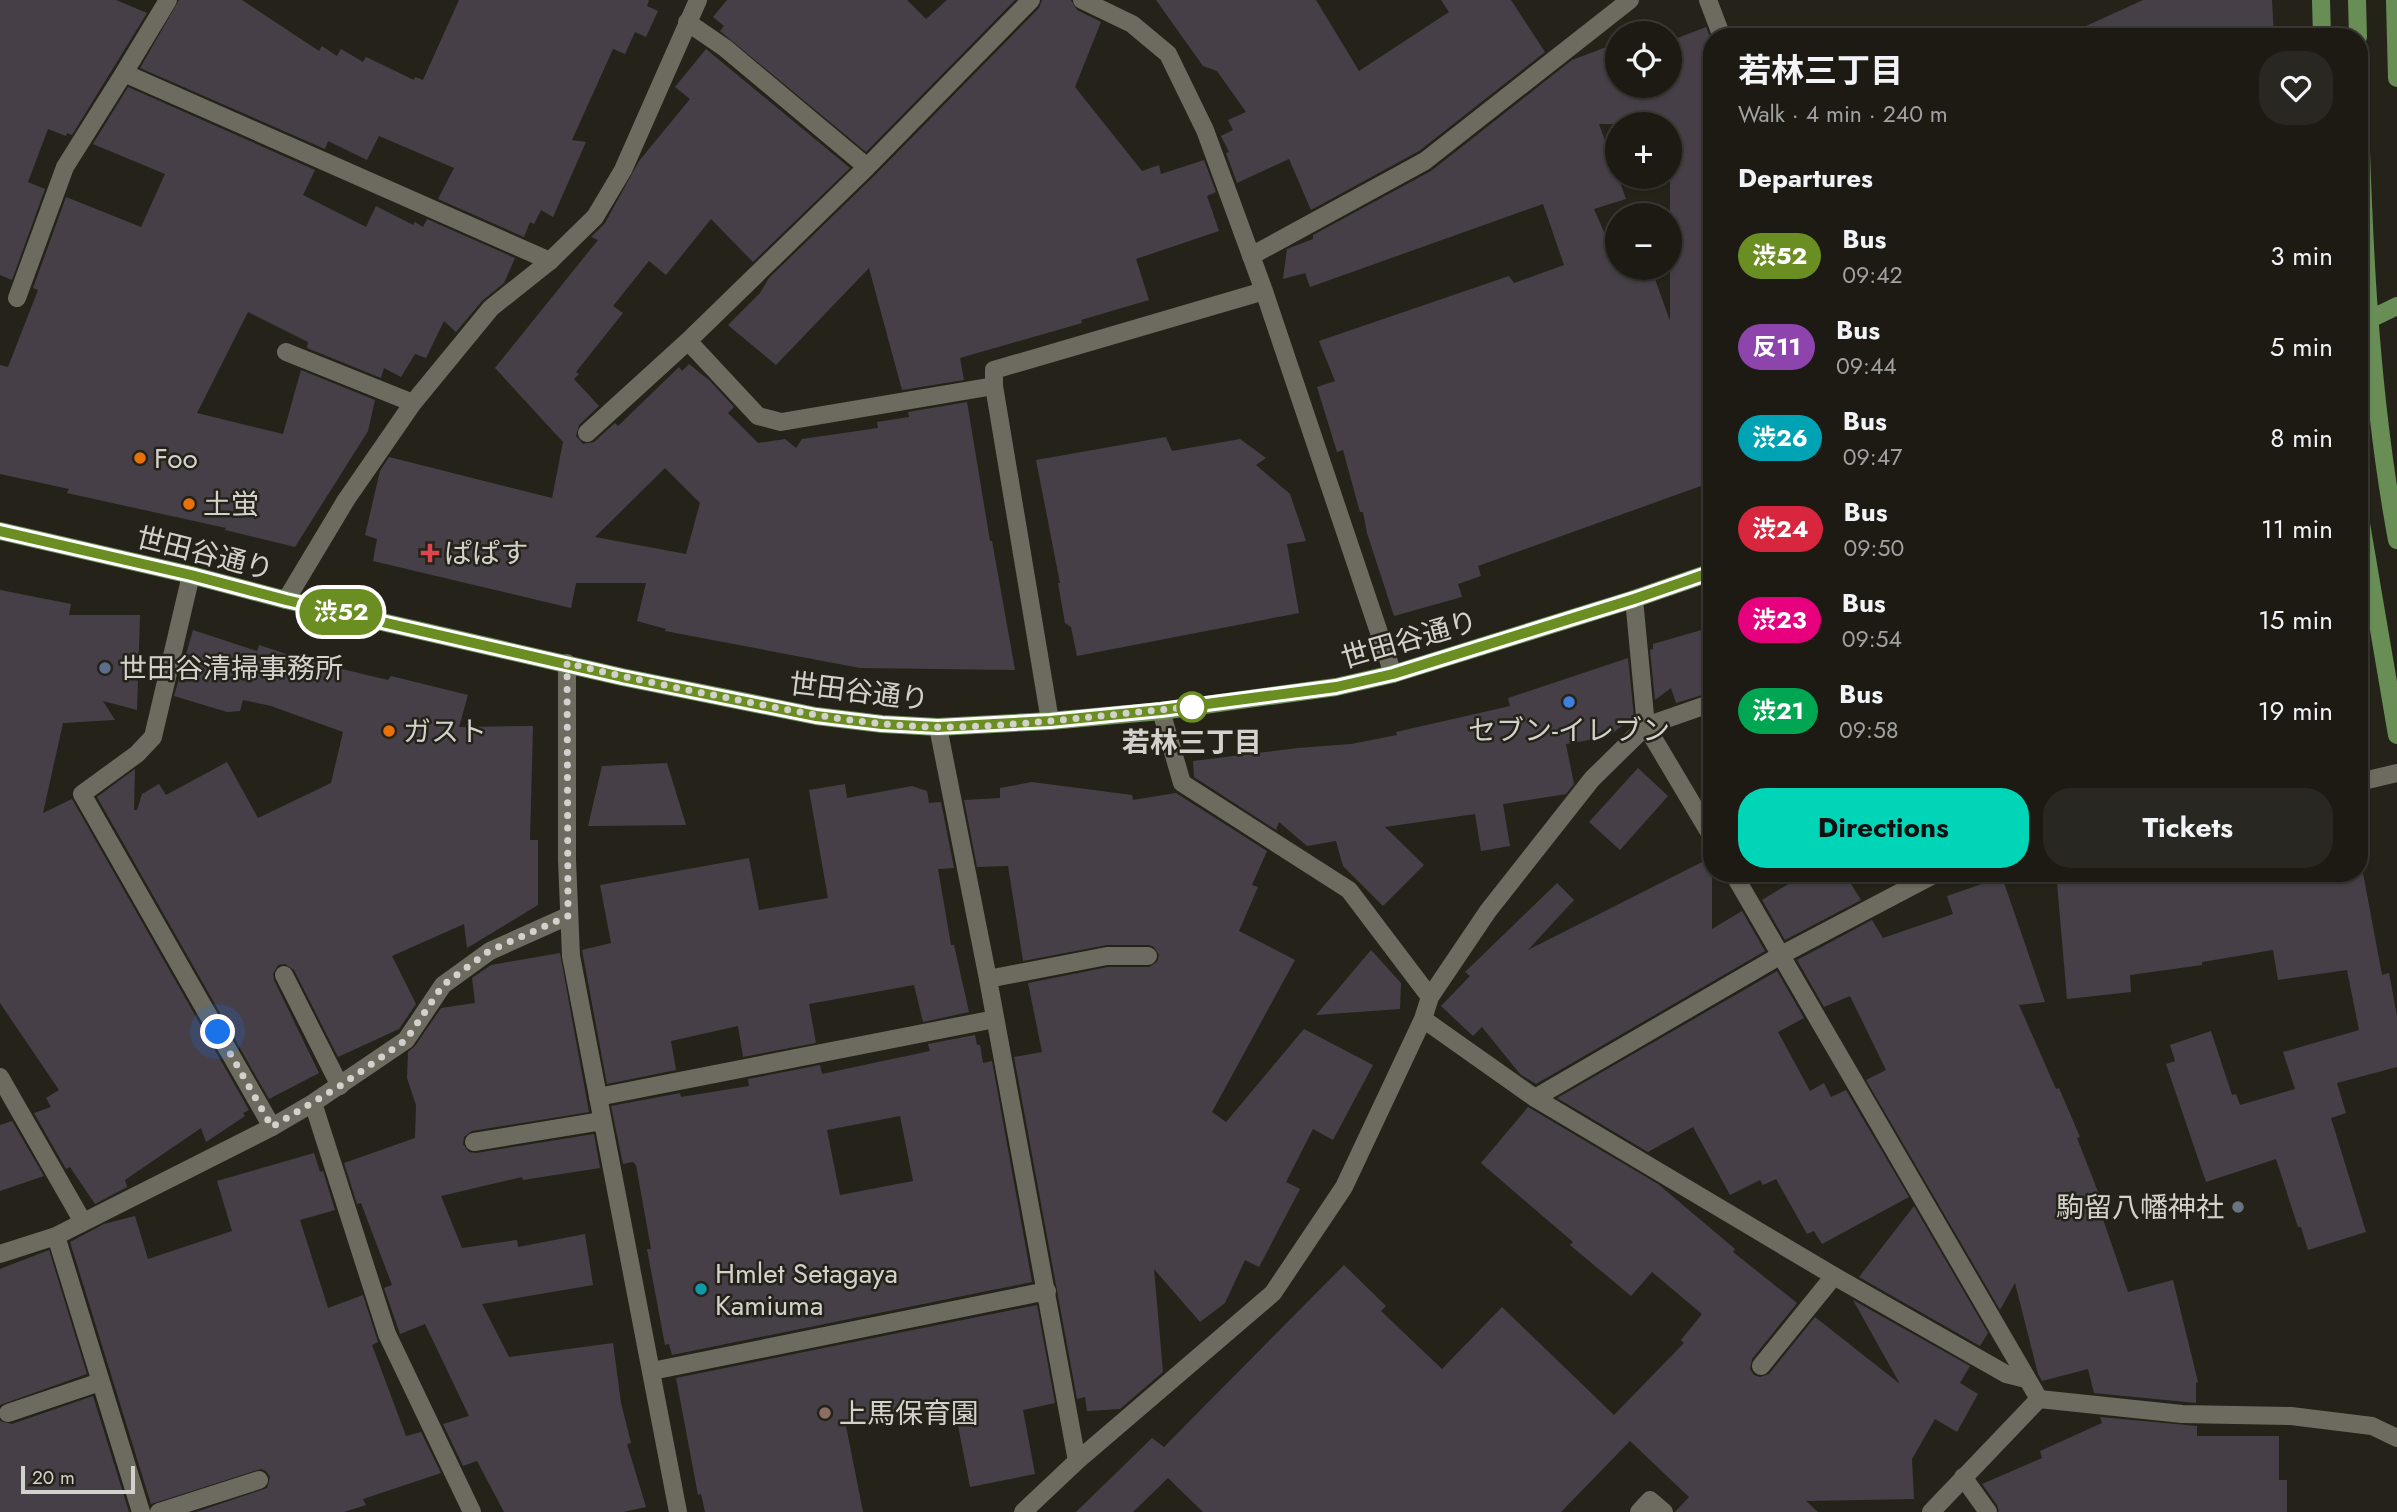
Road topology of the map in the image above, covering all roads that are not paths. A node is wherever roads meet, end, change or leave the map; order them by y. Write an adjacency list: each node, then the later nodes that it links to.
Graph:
1 (168, 0): 15 (street)
2 (698, 0): 11 (street)
3 (1031, 0): 17 (street)
4 (1082, 0): 18 (street)
5 (1630, 0): 10 (street)
6 (1708, 0): 12 (street)
7 (2321, 0): 13 (main road)
8 (2357, 0): 14 (main road)
9 (2395, 0): 16 (main road)
10 (1606, 7): 18 (street)
11 (687, 22): 17 (street); 19 (street)
12 (1719, 28)
13 (2322, 28)
14 (2358, 28)
15 (124, 73): 19 (street); 22 (street)
16 (2397, 78)
17 (867, 167): 25 (street)
18 (1251, 256): 21 (street)
19 (551, 261): 28 (street)
20 (2368, 290): 31 (main road)
21 (1264, 291): 27 (street); 38 (street)
22 (17, 298)
23 (2397, 306): 24 (main road)
24 (2368, 320)
25 (688, 341): 27 (street); 29 (street)
26 (286, 352): 28 (street)
27 (994, 386): 41 (street)
28 (413, 403): 36 (street)
29 (587, 433)
30 (0, 531): 33 (main road, 世田谷通り)
31 (2397, 540)
32 (2368, 565): 44 (main road)
33 (191, 575): 36 (main road, 世田谷通り); 64 (street)
34 (1703, 575): 35 (main road, 世田谷通り)
35 (1634, 599): 38 (main road, 世田谷通り); 42 (street)
36 (286, 600): 37 (main road, 世田谷通り)
37 (567, 663): 43 (main road, 世田谷通り); 50 (street)
38 (1393, 674): 40 (main road, 世田谷通り)
39 (1703, 706): 42 (street)
40 (1161, 710): 41 (main road, 世田谷通り); 55 (street)
41 (1050, 721): 43 (main road, 世田谷通り)
42 (1646, 726): 47 (street); 55 (street)
43 (938, 727): 54 (street)
44 (2397, 735)
45 (2397, 773): 46 (street)
46 (2368, 780)
47 (1703, 822)
48 (1738, 882): 51 (street)
49 (1920, 882): 51 (street)
50 (568, 916): 59 (street); 60 (street)
51 (1781, 955): 61 (street); 73 (street)
52 (1148, 956): 54 (street)
53 (284, 975): 59 (street)
54 (988, 979): 57 (street)
55 (1430, 997): 56 (street)
56 (1423, 1018): 61 (street); 78 (street)
57 (995, 1019): 60 (street); 70 (street)
58 (0, 1077): 66 (street)
59 (340, 1086): 62 (street)
60 (598, 1097): 63 (street)
61 (1535, 1098): 69 (street)
62 (313, 1103): 64 (street); 83 (street)
63 (602, 1121): 65 (street); 72 (street)
64 (272, 1127): 66 (street)
65 (474, 1142)
66 (83, 1223): 67 (street)
67 (56, 1236): 68 (street); 74 (street)
68 (0, 1254)
69 (1834, 1276): 71 (street); 73 (street)
70 (1047, 1291): 72 (street); 78 (street)
71 (1760, 1366)
72 (652, 1371): 84 (street)
73 (2026, 1379): 75 (street)
74 (100, 1382): 76 (street); 81 (street)
75 (2039, 1399): 77 (street); 79 (street)
76 (8, 1413)
77 (2397, 1438)
78 (1077, 1461): 85 (street)
79 (1963, 1477): 88 (street); 89 (street)
80 (259, 1480): 82 (street)
81 (141, 1512)
82 (159, 1512)
83 (472, 1512)
84 (678, 1512)
85 (1023, 1512)
86 (1639, 1512): 87 (street)
87 (1664, 1512)
88 (1931, 1512)
89 (1987, 1512)

